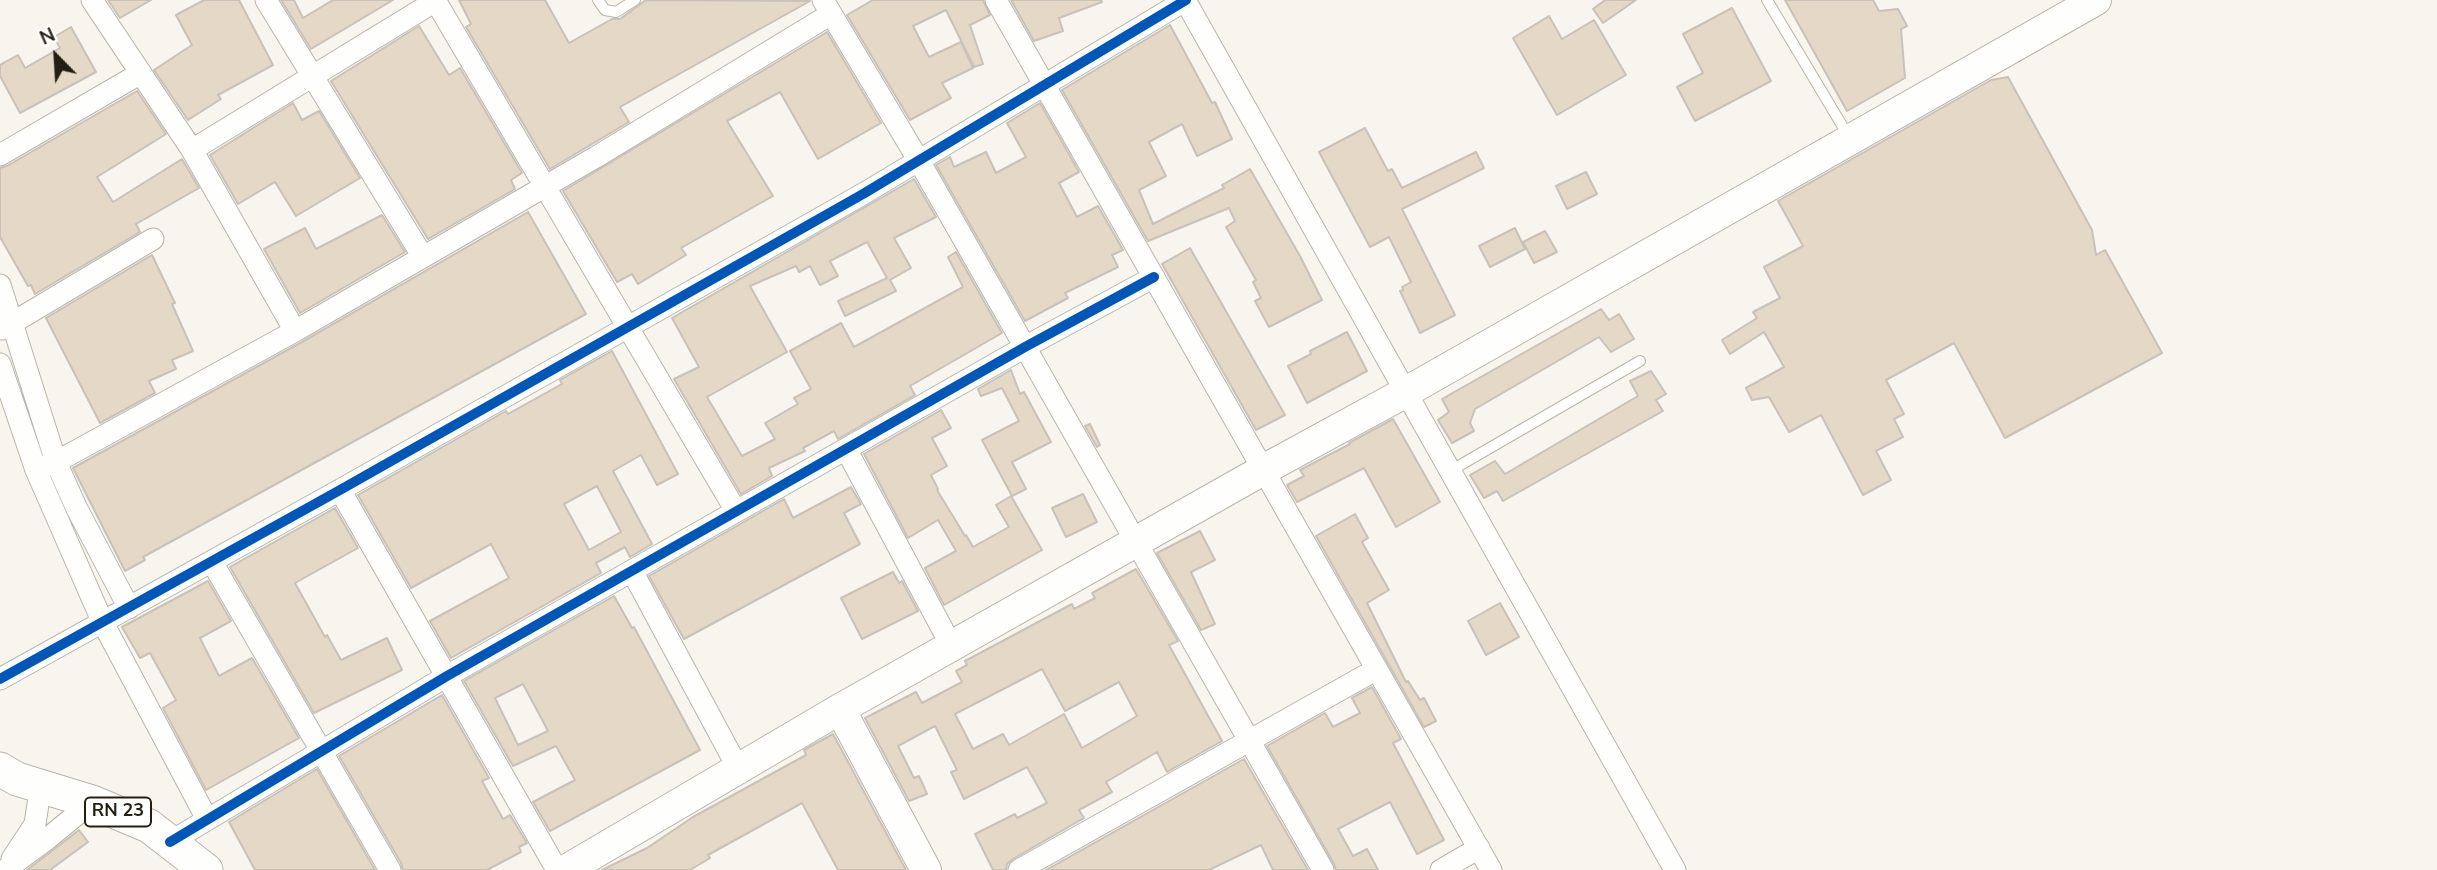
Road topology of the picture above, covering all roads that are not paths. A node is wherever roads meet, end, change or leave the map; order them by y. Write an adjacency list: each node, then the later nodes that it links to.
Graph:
1 (92, 0): 11 (street)
2 (265, 0): 12 (street)
3 (436, 0): 12 (street); 18 (street)
4 (598, 0): 5 (lane)
5 (635, 0)
6 (996, 0): 13 (street)
7 (1767, 0): 14 (lane)
8 (2096, 0): 14 (main road)
9 (1185, 1): 13 (street); 29 (street)
10 (827, 7): 17 (street); 18 (street)
11 (141, 73): 15 (street); 16 (street)
12 (311, 77): 15 (street); 20 (street)
13 (1044, 86): 17 (street); 21 (street)
14 (1850, 139): 29 (main road)
15 (192, 150): 25 (street)
16 (0, 155)
17 (919, 161): 24 (street); 26 (street)
18 (545, 187): 20 (street); 24 (street)
19 (153, 239): 23 (street)
20 (423, 257): 25 (street)
21 (1154, 278): 26 (street); 32 (street)
22 (0, 285): 23 (street)
23 (6, 327): 31 (street)
24 (627, 328): 34 (street); 35 (street)
25 (295, 331): 31 (street)
26 (1024, 347): 30 (street); 36 (street)
27 (1640, 361): 33 (lane)
28 (0, 364): 31 (street)
29 (1406, 392): 32 (main road); 33 (street)
30 (846, 449): 35 (street); 41 (street)
31 (46, 466): 39 (street); 40 (street)
32 (1263, 470): 36 (main road); 42 (street)
33 (1450, 471): 65 (street)
34 (340, 490): 37 (street); 43 (street)
35 (736, 511): 38 (street)
36 (1136, 542): 41 (main road); 46 (street)
37 (212, 562): 39 (street); 47 (street)
38 (632, 571): 43 (street); 49 (street)
39 (129, 608): 40 (street)
40 (103, 623): 44 (street); 52 (street)
41 (952, 647): 45 (main road)
42 (1377, 669): 46 (street); 54 (street)
43 (447, 676): 47 (street); 58 (street)
44 (0, 679)
45 (840, 709): 49 (main road); 60 (main road)
46 (1248, 739): 61 (street); 62 (street)
47 (321, 751): 52 (street); 57 (street)
48 (0, 769): 50 (main road, RN 23)
49 (739, 770): 59 (main road)
50 (41, 785): 51 (main road, RN 23); 55 (street)
51 (92, 802): 53 (main road, RN 23); 55 (street)
52 (207, 819): 53 (street)
53 (170, 842): 56 (main road, RN 23)
54 (1479, 848): 63 (street); 64 (street)
55 (5, 870)
56 (206, 870)
57 (390, 870)
58 (557, 870)
59 (566, 870)
60 (926, 870)
61 (1019, 870)
62 (1323, 870)
63 (1441, 870)
64 (1492, 870)
65 (1675, 870)

